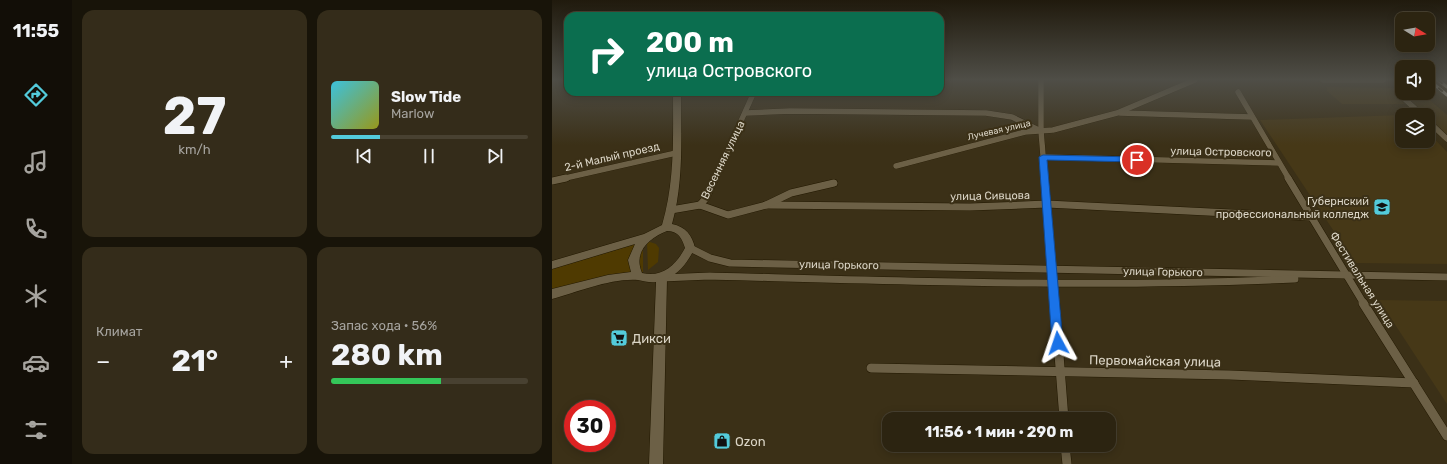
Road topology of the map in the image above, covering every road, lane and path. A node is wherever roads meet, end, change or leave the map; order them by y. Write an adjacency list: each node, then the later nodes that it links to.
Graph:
1 (677, 102): 12 (street)
2 (750, 102): 6 (street, Весенняя улица)
3 (1041, 102): 10 (street)
4 (1144, 102): 7 (street, Лучевая улица)
5 (1243, 102): 8 (street, Фестивальная улица)
6 (746, 113): 10 (street); 19 (street, Весенняя улица)
7 (1117, 113): 8 (street); 10 (street, Лучевая улица)
8 (1252, 117): 14 (street, Фестивальная улица)
9 (1435, 128): 11 (street)
10 (1041, 131): 13 (street); 15 (street, Лучевая улица)
11 (1447, 140)
12 (676, 153): 16 (street, 2-й Малый проезд); 21 (street)
13 (1043, 157): 14 (street, улица Островского); 18 (street)
14 (1278, 163): 22 (street, Фестивальная улица)
15 (896, 166)
16 (552, 181)
17 (834, 183): 20 (street)
18 (1047, 204): 20 (street, улица Сивцова); 22 (street, улица Сивцова); 27 (street)
19 (700, 205): 20 (street); 21 (street)
20 (766, 205)
21 (671, 210): 23 (street)
22 (1310, 217): 29 (street, Фестивальная улица)
23 (666, 228): 24 (street); 25 (street)
24 (646, 238): 26 (street); 28 (street)
25 (690, 248): 27 (street, улица Горького); 31 (street)
26 (552, 265)
27 (1051, 270): 29 (street, улица Горького); 32 (street)
28 (638, 276): 31 (street); 33 (street)
29 (1346, 276): 30 (street); 32 (street, улица Горького); 36 (street, Фестивальная улица)
30 (1447, 276)
31 (662, 278): 32 (street, улица Горького); 40 (street)
32 (1052, 284): 35 (street)
33 (552, 294)
34 (871, 368): 35 (street, Первомайская улица)
35 (1060, 373): 36 (street, Первомайская улица); 37 (street)
36 (1414, 382): 38 (street, Фестивальная улица)
37 (1063, 412)
38 (1447, 436)
39 (1066, 452): 41 (street)
40 (656, 464)
41 (1067, 464)

